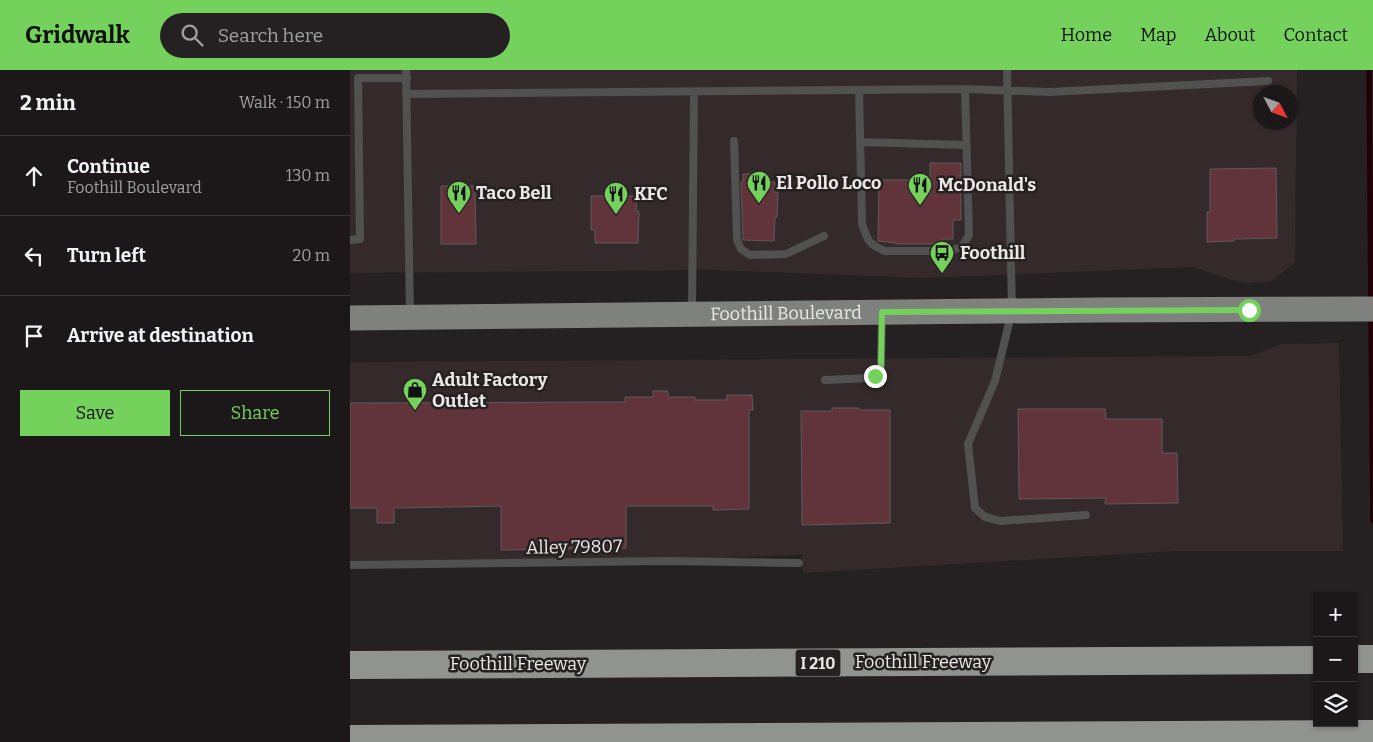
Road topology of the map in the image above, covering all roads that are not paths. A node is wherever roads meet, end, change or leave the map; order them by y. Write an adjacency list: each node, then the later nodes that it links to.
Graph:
1 (1007, 70): 8 (lane)
2 (358, 74): 3 (lane); 14 (lane)
3 (406, 74): 9 (lane)
4 (1268, 82): 8 (lane)
5 (965, 89): 6 (lane); 8 (lane); 12 (lane)
6 (859, 90): 7 (lane); 11 (lane)
7 (694, 92): 9 (lane); 18 (lane)
8 (1008, 92): 16 (lane)
9 (406, 94): 19 (lane)
10 (734, 141): 13 (lane)
11 (860, 142): 12 (lane); 12 (lane)
12 (966, 145)
13 (824, 236)
14 (350, 240)
15 (1373, 309): 16 (main road, Foothill Boulevard)
16 (1012, 311): 17 (main road, Foothill Boulevard); 22 (lane)
17 (882, 312): 18 (main road, Foothill Boulevard); 21 (lane)
18 (692, 314): 19 (main road, Foothill Boulevard)
19 (410, 317): 20 (main road, Foothill Boulevard)
20 (350, 318)
21 (824, 380)
22 (1086, 515)
23 (798, 562): 24 (lane, Alley 79807)
24 (350, 565)
25 (1358, 659): 26 (highway)
26 (1373, 659)
27 (1313, 660): 28 (highway, Foothill Freeway / I 210)
28 (350, 665)
29 (1373, 734): 30 (highway)
30 (350, 740)

